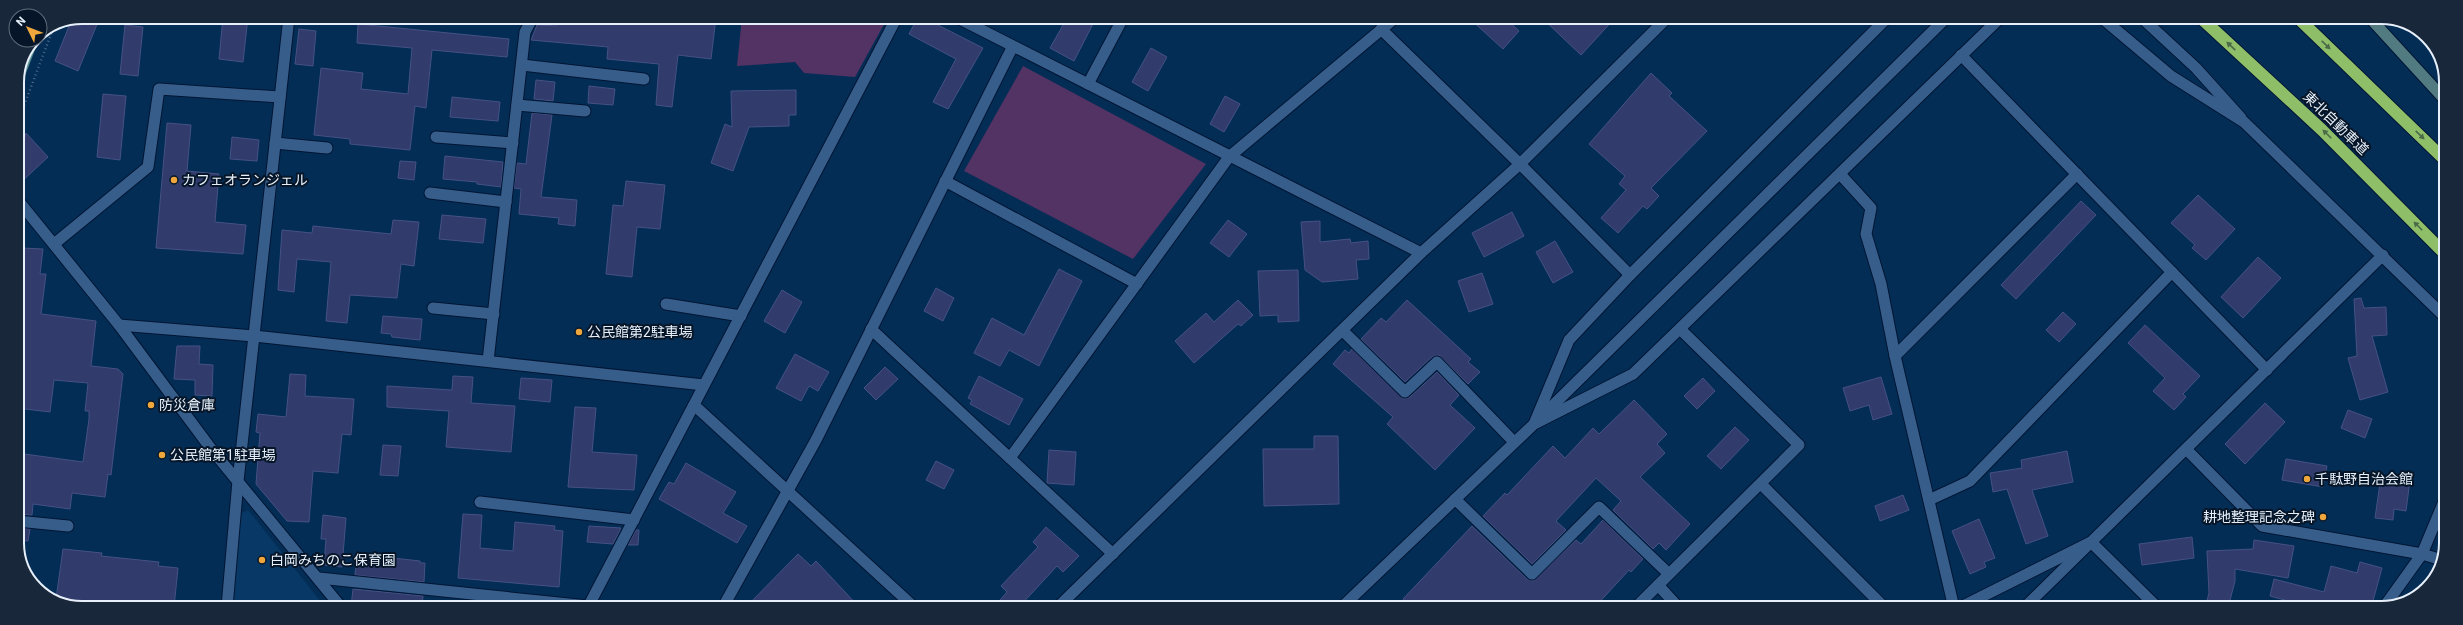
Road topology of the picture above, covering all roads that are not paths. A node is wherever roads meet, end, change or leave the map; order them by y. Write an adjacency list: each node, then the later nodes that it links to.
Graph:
1 (288, 24): 23 (street)
2 (529, 24): 19 (street)
3 (894, 24): 51 (street)
4 (967, 24): 17 (street)
5 (1121, 24): 21 (street)
6 (1387, 24): 16 (street)
7 (1661, 24): 33 (street)
8 (1880, 24): 45 (street)
9 (1940, 24): 62 (street)
10 (1994, 24): 18 (street)
11 (2109, 24): 26 (street)
12 (2148, 24): 26 (street)
13 (2207, 24): 41 (highway, 東北自動車道, one-way to 13)
14 (2304, 24): 31 (highway, one-way to 31)
15 (2375, 24): 22 (main road)
16 (1381, 29): 32 (street); 33 (street)
17 (1012, 48): 21 (street); 36 (street)
18 (1961, 55): 34 (street); 35 (street)
19 (522, 65): 20 (street); 24 (street)
20 (644, 79)
21 (1088, 84): 32 (street)
22 (2439, 93)
23 (280, 97): 28 (street); 40 (street)
24 (517, 105): 25 (street); 29 (street)
25 (584, 111)
26 (2244, 122): 43 (street)
27 (436, 137): 29 (street)
28 (275, 143): 30 (street); 56 (street)
29 (513, 143): 38 (street)
30 (327, 148)
31 (2439, 154)
32 (1230, 157): 42 (street); 46 (street)
33 (1520, 164): 42 (street); 45 (street)
34 (1840, 174): 54 (street); 57 (street)
35 (2077, 174): 44 (street); 57 (street)
36 (945, 182): 46 (street); 53 (street)
37 (430, 192): 38 (street)
38 (506, 202): 50 (street)
39 (24, 211): 40 (street)
40 (54, 244): 52 (street)
41 (2439, 248)
42 (1422, 253): 55 (street)
43 (2383, 255): 49 (street); 59 (street)
44 (2172, 272): 59 (street); 70 (street)
45 (1630, 275): 62 (street)
46 (1137, 284): 65 (street)
47 (666, 304): 51 (street)
48 (433, 308): 50 (street)
49 (2439, 311)
50 (494, 314): 58 (street)
51 (741, 316): 60 (street)
52 (119, 325): 56 (street); 66 (street)
53 (871, 329): 65 (street); 68 (street)
54 (1680, 330): 62 (street); 67 (street)
55 (1343, 331): 63 (street); 77 (street)
56 (254, 336): 58 (street); 66 (street)
57 (1895, 356): 70 (street)
58 (488, 361): 60 (street)
59 (2267, 370): 64 (street)
60 (704, 385): 61 (street)
61 (694, 405): 68 (street); 73 (street)
62 (1534, 424): 63 (street)
63 (1514, 442): 69 (street)
64 (2187, 450): 76 (street); 78 (street)
65 (1010, 458): 77 (street)
66 (238, 481): 81 (street); 84 (street)
67 (1761, 484): 80 (street); 94 (street)
68 (789, 491): 88 (street); 89 (street)
69 (1455, 499): 80 (street); 91 (street)
70 (1928, 500): 95 (street)
71 (480, 502): 73 (street)
72 (2439, 514): 78 (street)
73 (634, 520): 87 (street)
74 (24, 522): 75 (street)
75 (68, 526)
76 (2091, 542): 96 (street); 97 (street); 98 (street)
77 (1113, 554): 90 (street)
78 (2422, 554): 79 (street); 83 (street)
79 (2437, 558)
80 (1669, 574): 82 (street)
81 (319, 578): 85 (street); 86 (street)
82 (1658, 585): 92 (street); 93 (street)
83 (2389, 600)
84 (228, 601)
85 (336, 601)
86 (532, 601)
87 (591, 601)
88 (726, 601)
89 (908, 601)
90 (1064, 601)
91 (1348, 601)
92 (1642, 601)
93 (1673, 601)
94 (1878, 601)
95 (1952, 601)
96 (1973, 601)
97 (2031, 601)
98 (2151, 601)

